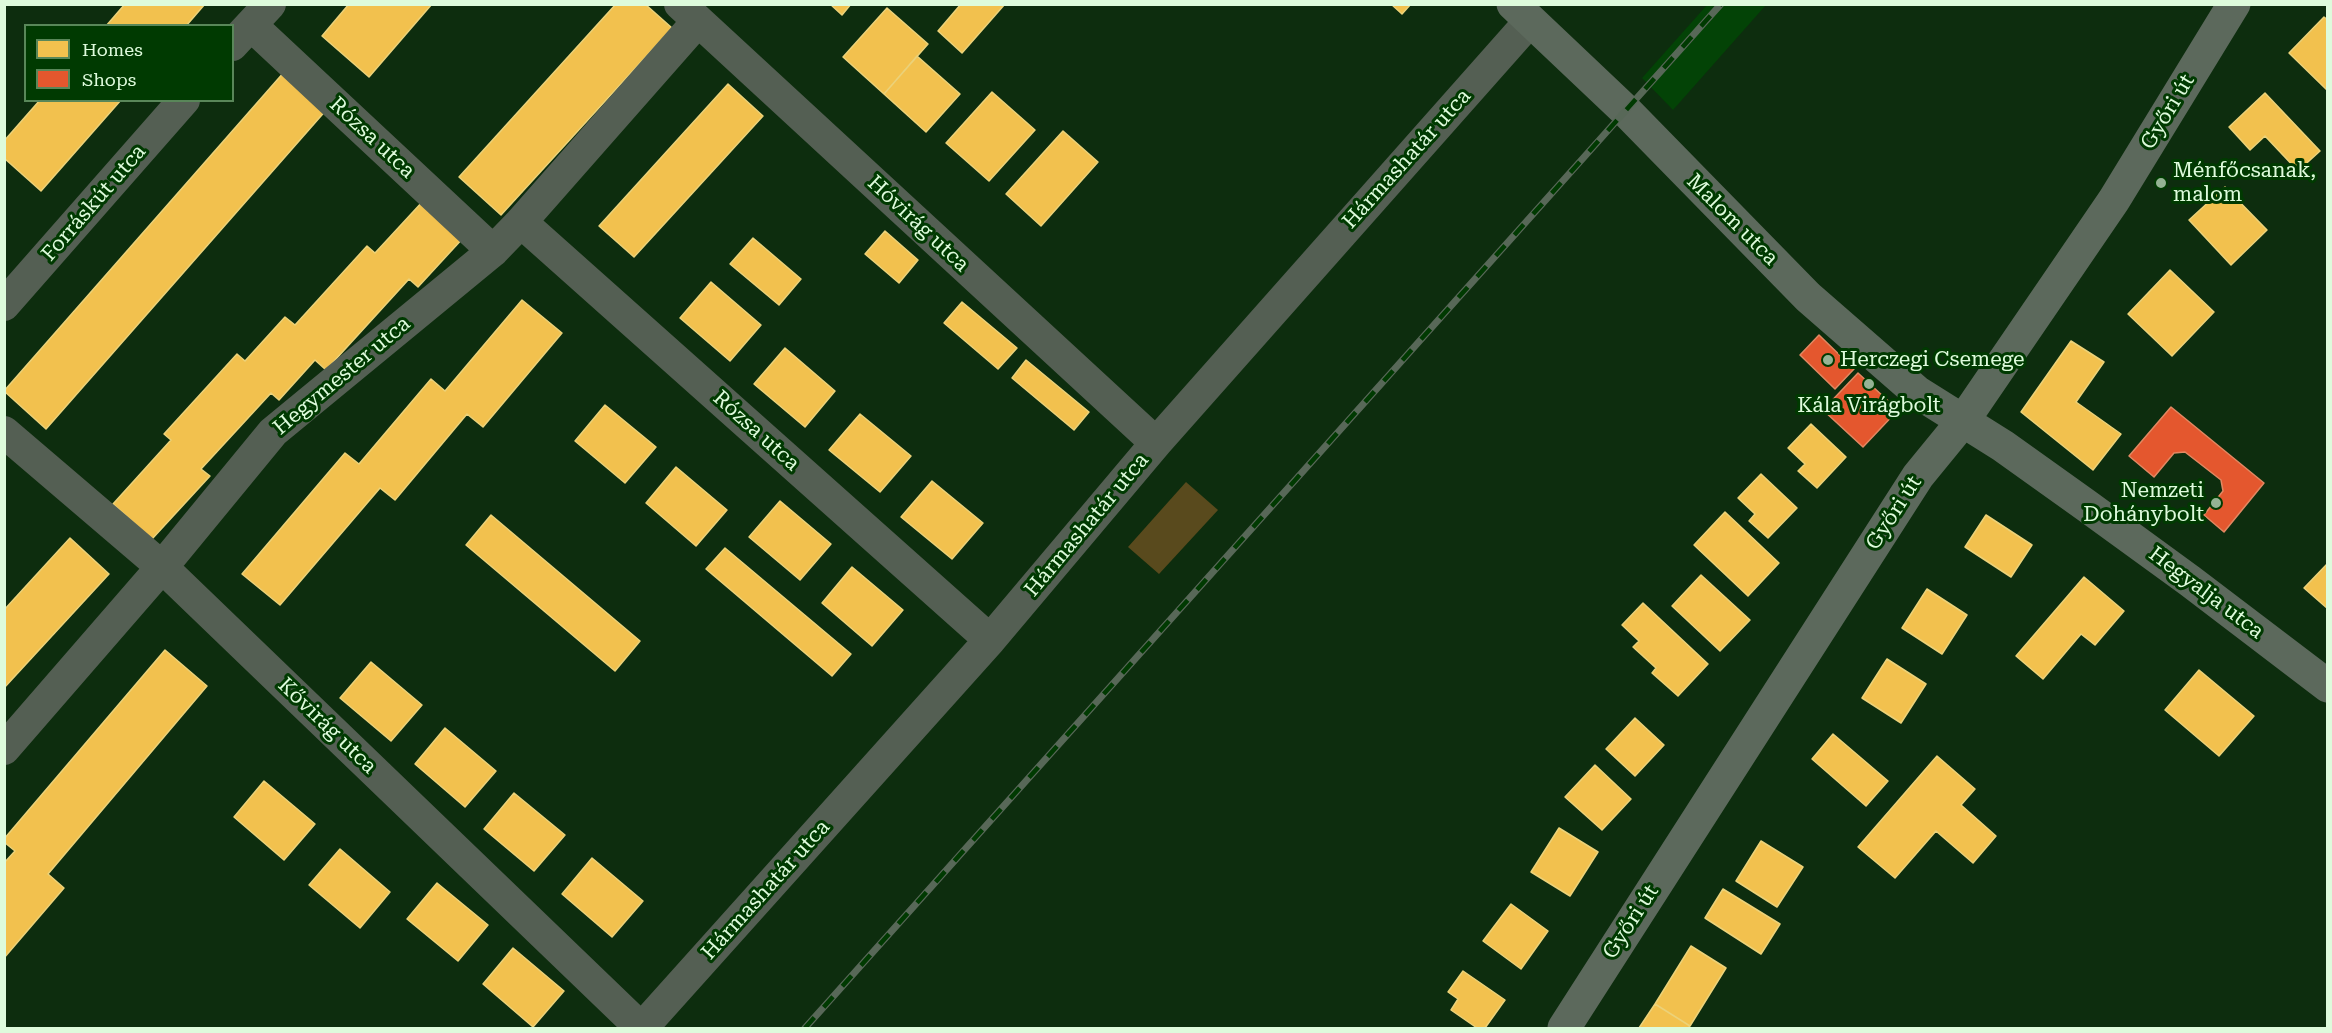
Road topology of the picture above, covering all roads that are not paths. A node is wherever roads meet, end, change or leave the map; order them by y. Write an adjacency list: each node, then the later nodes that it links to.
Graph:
1 (2234, 4): 9 (street, Győri út)
2 (689, 13): 6 (street, Hegymester utca); 11 (street, Hóvirág utca)
3 (1522, 13): 9 (street, Malom utca); 11 (street, Hármashatár utca)
4 (251, 25): 7 (street, Rózsa utca)
5 (182, 102): 8 (street, Forráskút utca)
6 (521, 222): 7 (street, Hegymester utca); 13 (street, Rózsa utca)
7 (493, 251): 12 (street, Hegymester utca)
8 (4, 305)
9 (1963, 421): 14 (street, Hegyalja utca); 17 (street, Győri út)
10 (4, 432): 12 (street, Kővirág utca)
11 (1156, 443): 13 (street, Hármashatár utca)
12 (162, 567): 15 (street, Hegymester utca); 16 (street, Kővirág utca)
13 (990, 640): 16 (street, Hármashatár utca)
14 (2326, 683)
15 (4, 749)
16 (642, 1029)
17 (1564, 1029)

